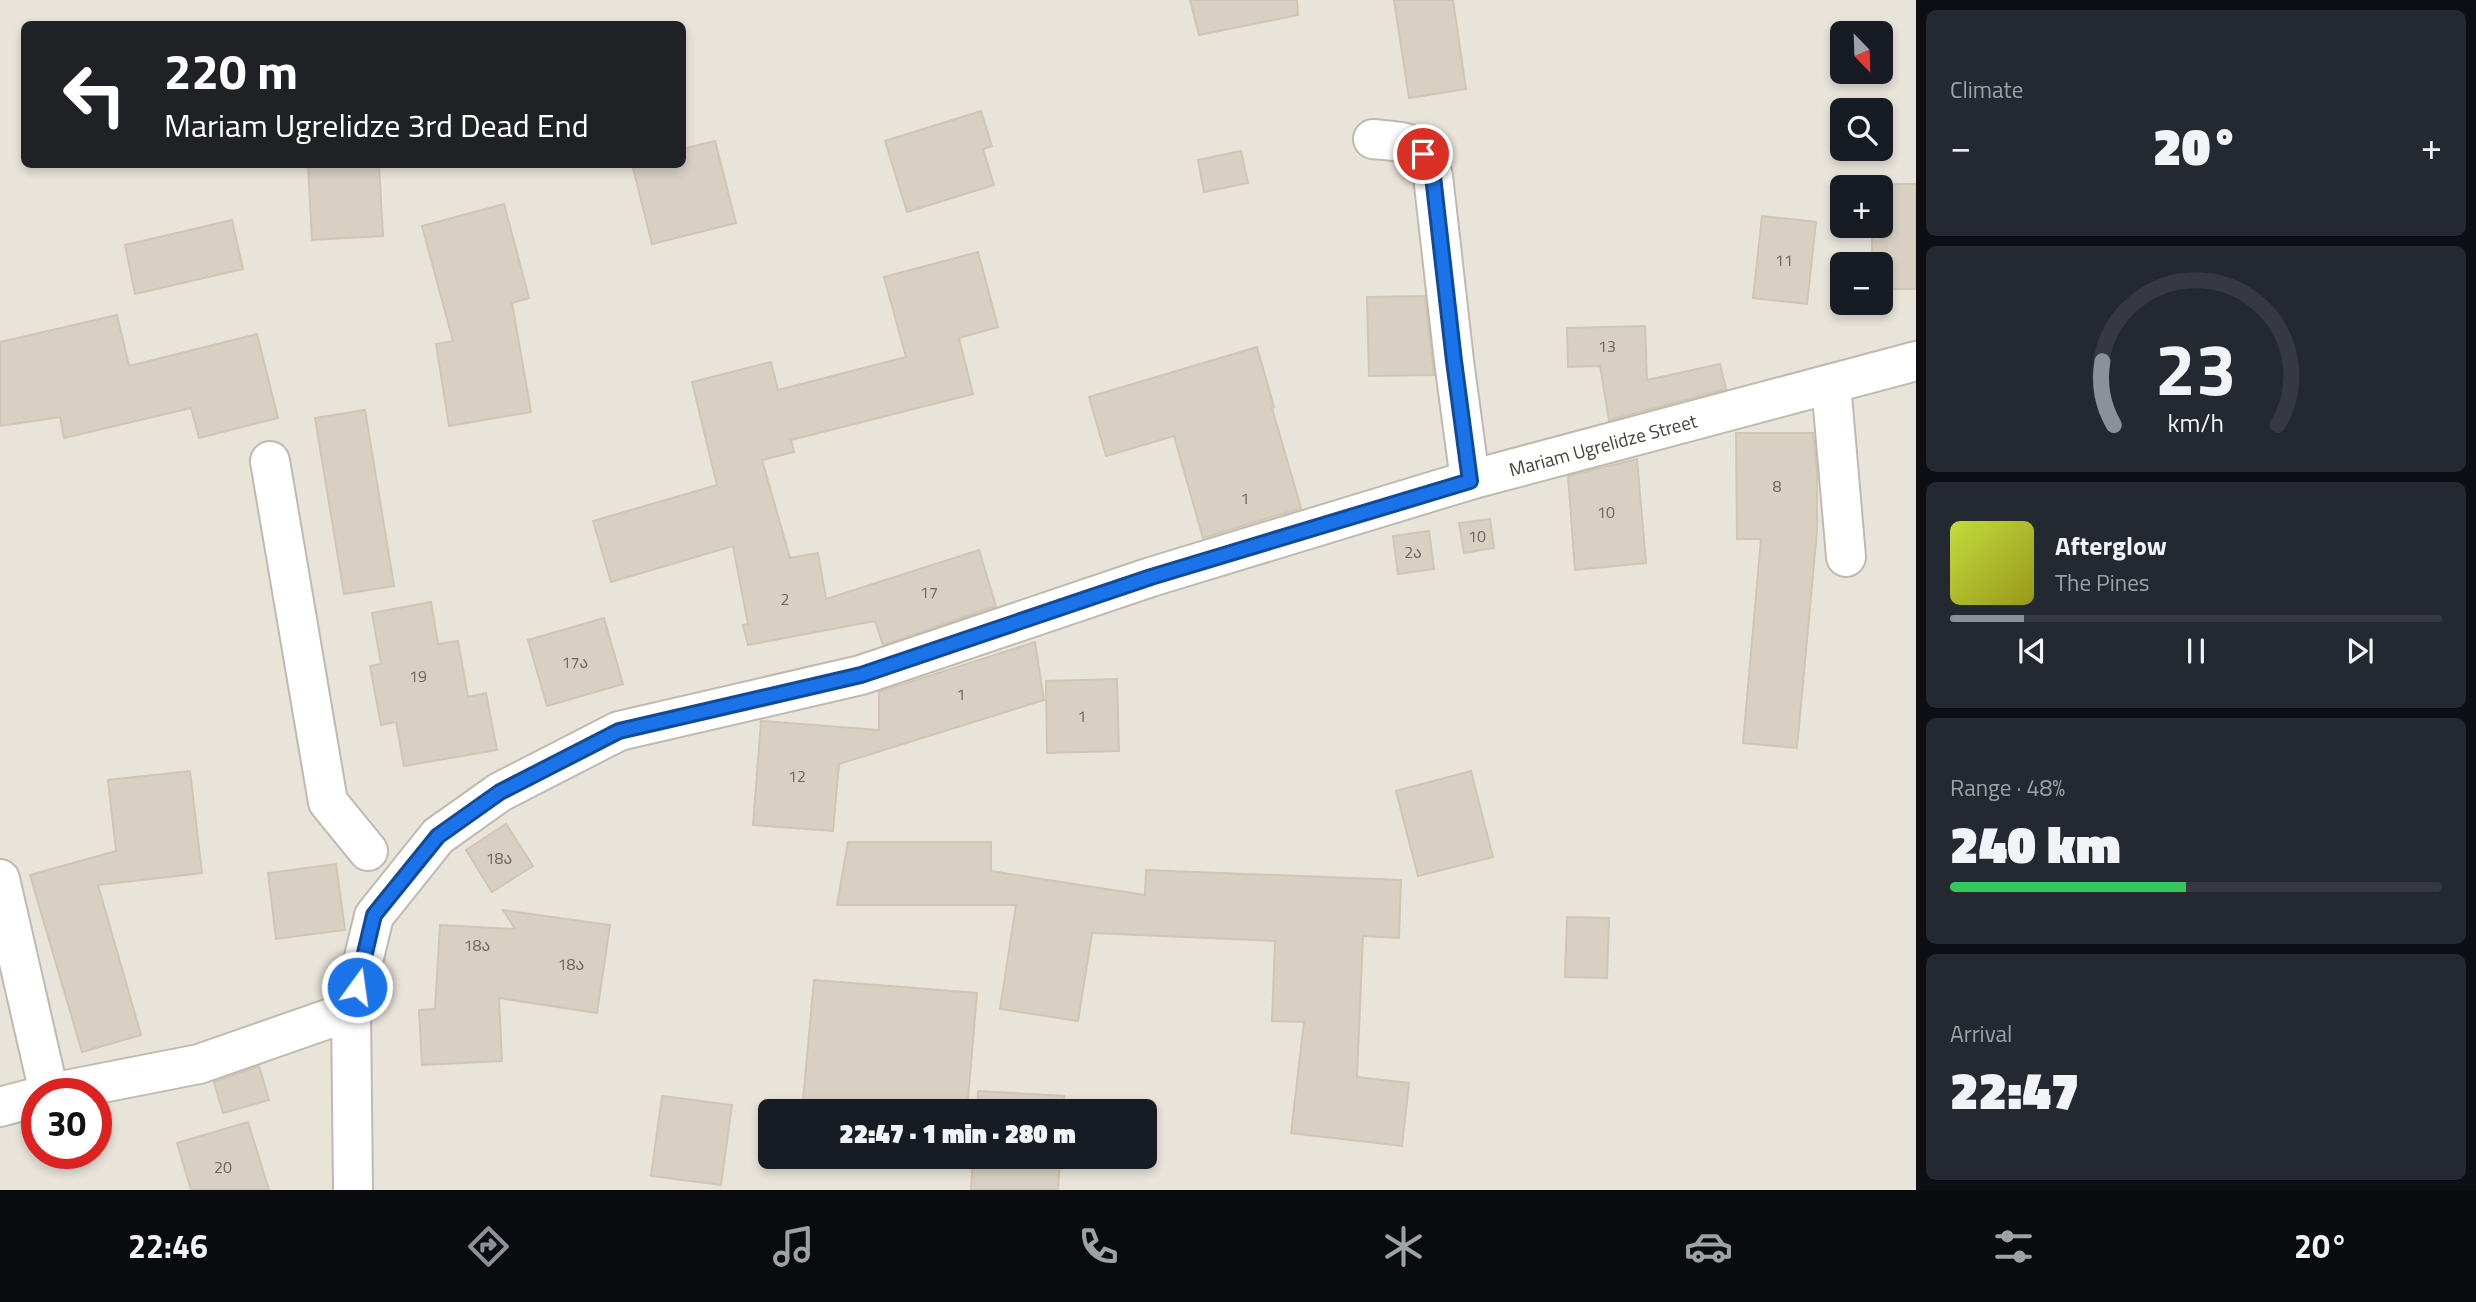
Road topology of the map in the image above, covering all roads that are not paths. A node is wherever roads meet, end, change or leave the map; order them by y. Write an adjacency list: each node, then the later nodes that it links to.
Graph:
1 (1373, 139): 5 (street)
2 (1916, 362): 3 (street, Mariam Ugrelidze Street)
3 (1831, 384): 5 (street, Mariam Ugrelidze Street); 6 (street)
4 (270, 461): 7 (street)
5 (1470, 481): 9 (street, Mariam Ugrelidze Street)
6 (1846, 557)
7 (368, 851)
8 (0, 878): 10 (street)
9 (351, 1011): 11 (street); 14 (street, Mariam Ugrelidze Street)
10 (45, 1078)
11 (112, 1081)
12 (21, 1101): 13 (street)
13 (0, 1107)
14 (352, 1190)

